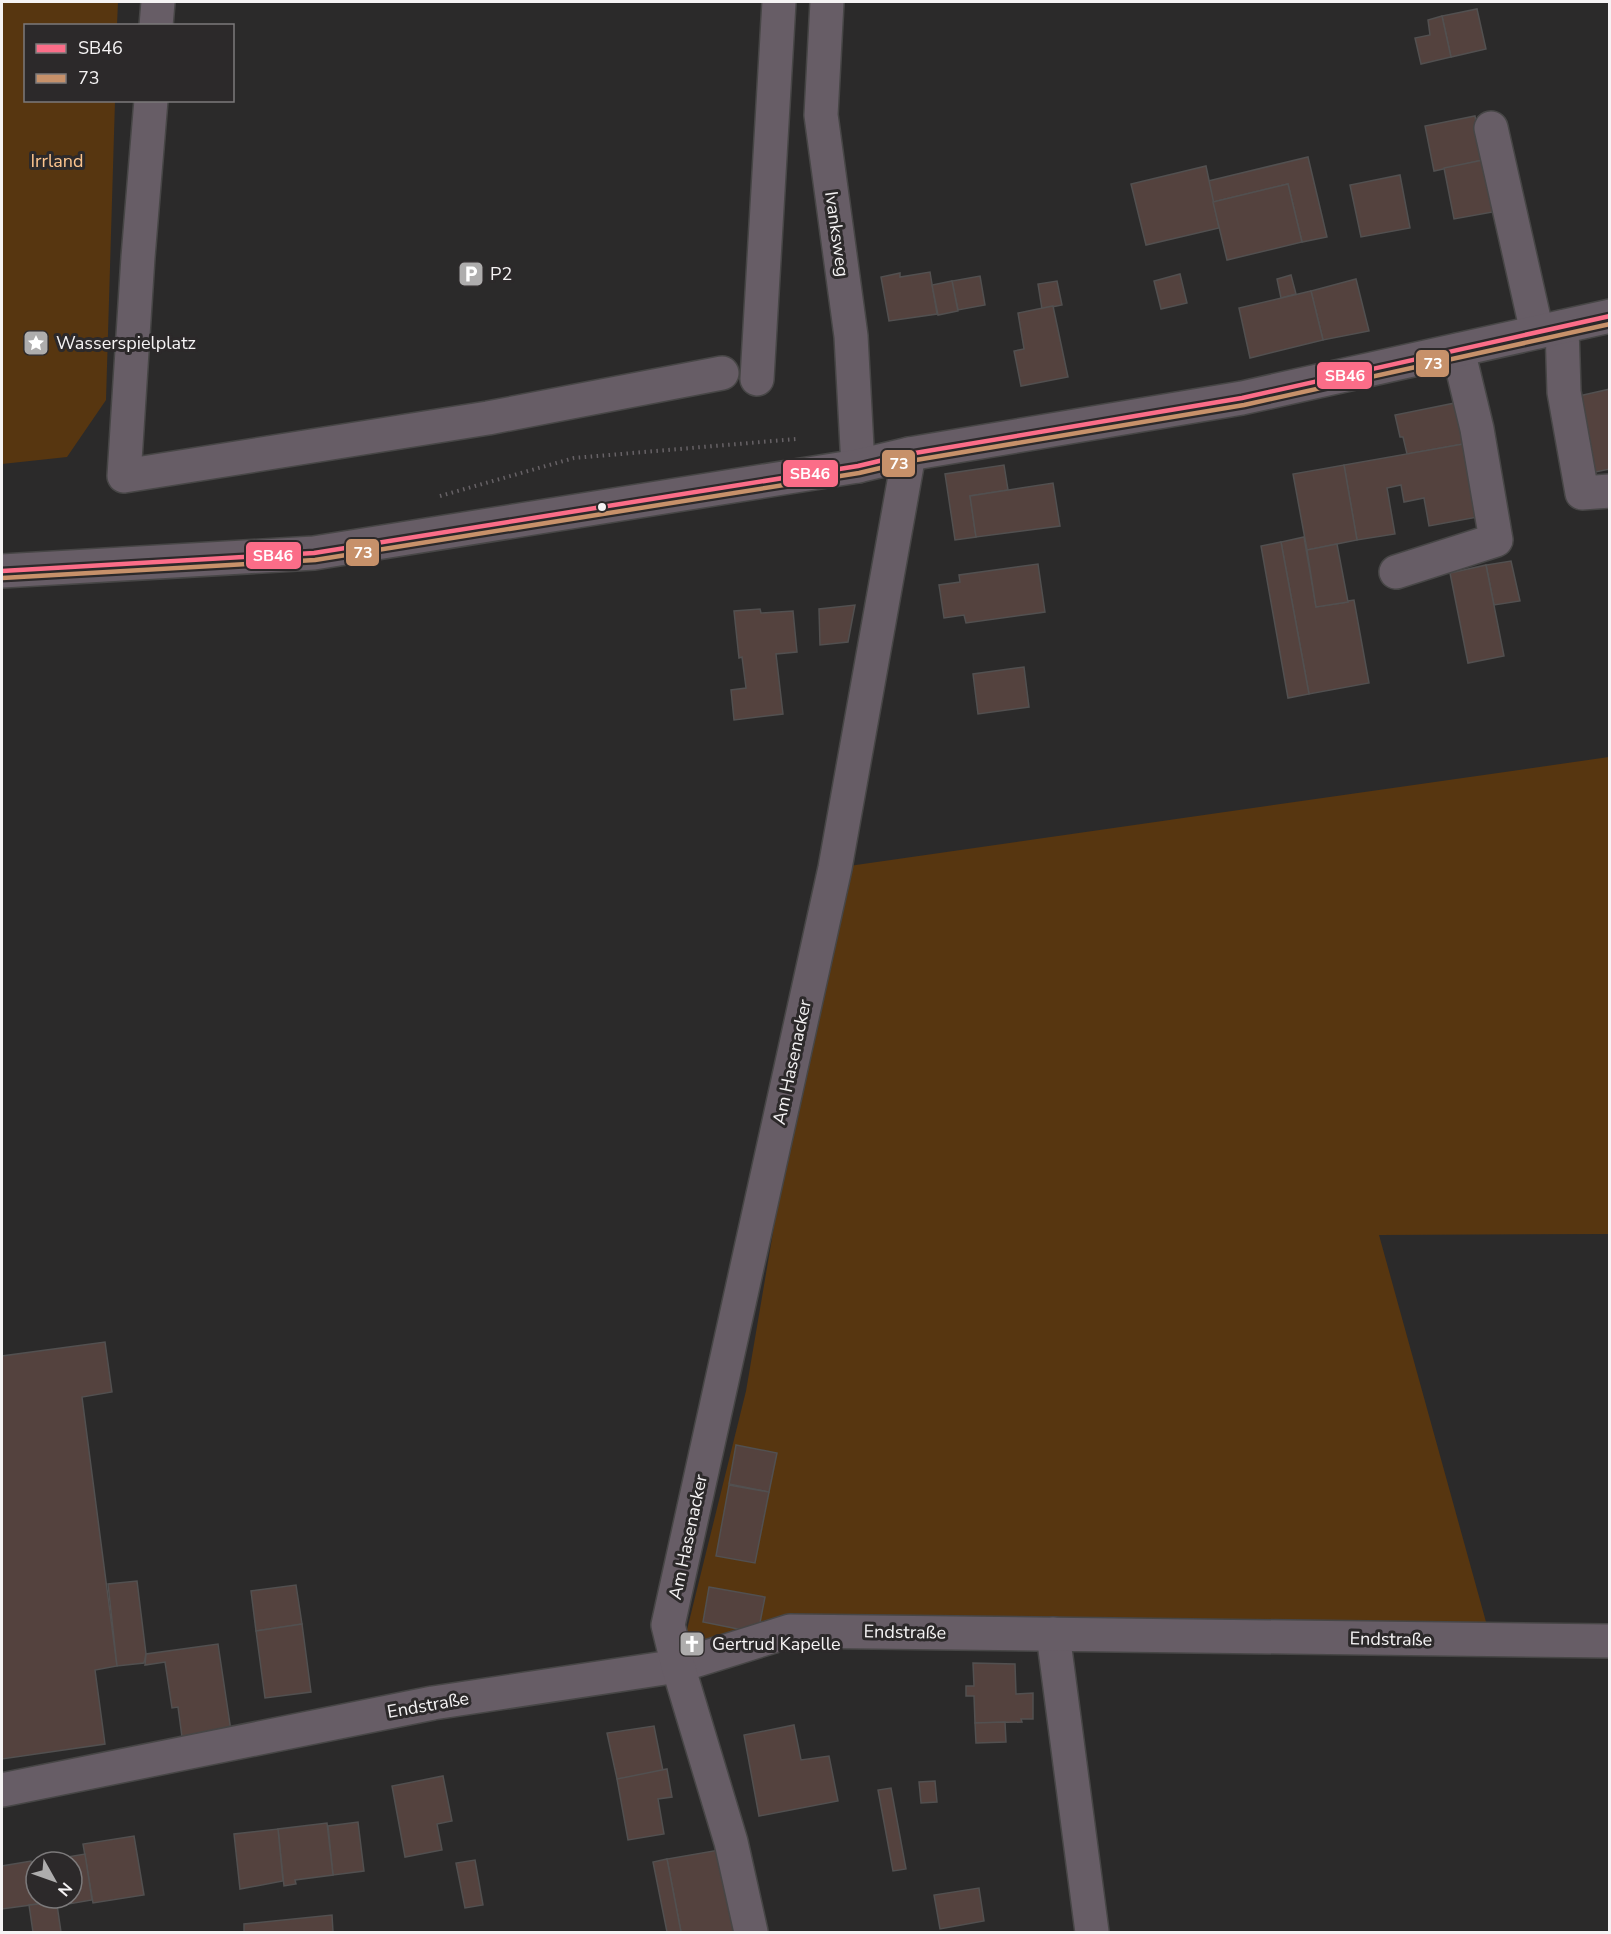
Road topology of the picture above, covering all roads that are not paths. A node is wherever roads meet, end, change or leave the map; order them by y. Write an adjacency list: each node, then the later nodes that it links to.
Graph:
1 (158, 2): 4 (street)
2 (779, 2): 11 (street)
3 (827, 2): 13 (street, Ivanksweg)
4 (156, 24)
5 (151, 102): 10 (street)
6 (1491, 128): 8 (street)
7 (1610, 316): 8 (street)
8 (1550, 329): 9 (street); 14 (street)
9 (1458, 350): 12 (street); 16 (street)
10 (722, 372)
11 (756, 379)
12 (909, 454): 13 (street); 19 (street, Am Hasenacker)
13 (858, 466): 15 (street)
14 (1610, 491)
15 (2, 571)
16 (1396, 572)
17 (1053, 1634): 18 (street, Endstraße); 19 (street, Endstraße); 22 (street)
18 (1610, 1641)
19 (678, 1666): 20 (street, Endstraße); 21 (street, Am Hasenacker)
20 (2, 1790)
21 (751, 1932)
22 (1092, 1932)

